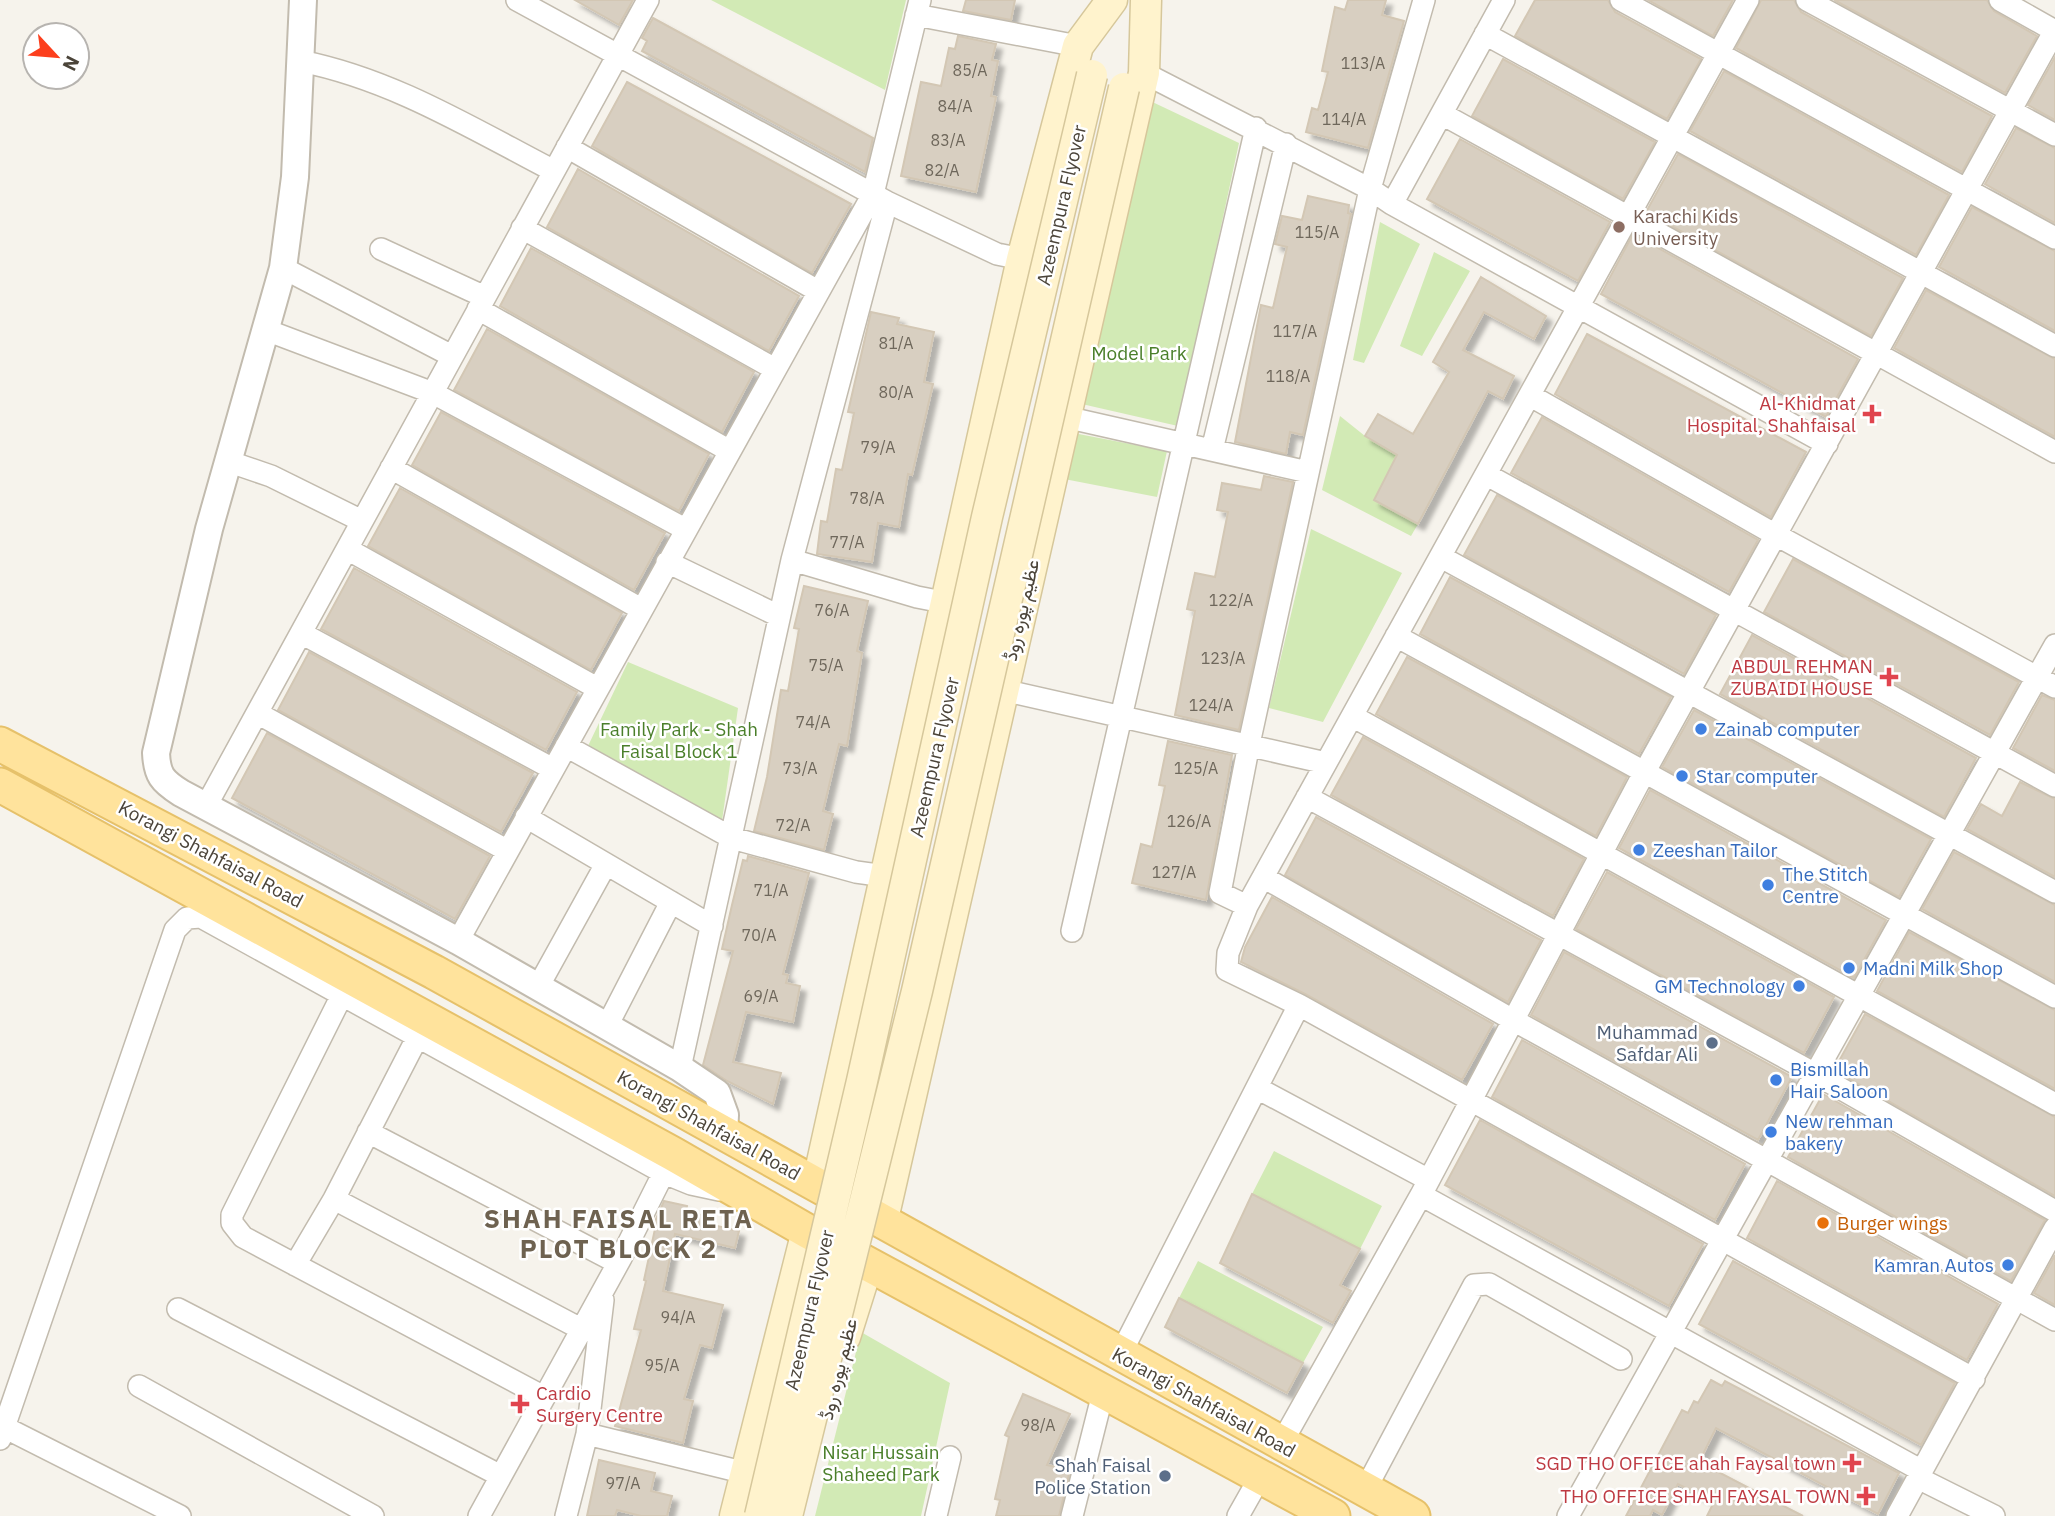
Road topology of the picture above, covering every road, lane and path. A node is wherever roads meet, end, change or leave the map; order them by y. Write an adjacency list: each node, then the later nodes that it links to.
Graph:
1 (303, 0): 18 (street)
2 (517, 0): 17 (street)
3 (648, 0): 17 (street)
4 (1112, 0): 15 (main road); 164 (main road, Azeempura Flyover, bridge)
5 (1424, 0): 28 (street)
6 (1503, 0): 14 (street)
7 (1620, 0): 16 (street)
8 (1748, 0): 16 (street)
9 (1807, 0): 20 (street)
10 (2000, 0): 13 (street)
11 (1145, 4): 19 (main road, Azeempura Flyover)
12 (918, 8): 15 (street); 30 (street)
13 (2055, 31): 20 (street)
14 (1485, 34): 21 (street); 24 (street)
15 (1078, 46): 36 (main road)
16 (1719, 52): 24 (street); 29 (street)
17 (617, 56): 26 (street); 30 (street)
18 (300, 61): 27 (street); 37 (street)
19 (1134, 81): 22 (street); 75 (main road, عظیم پورہ روڈ); 165 (main road, Azeempura Flyover, bridge)
20 (2010, 111): 23 (street); 29 (street)
21 (1441, 114): 31 (street); 32 (street)
22 (1256, 128): 25 (street); 50 (street)
23 (2055, 135)
24 (1673, 137): 32 (street); 38 (street)
25 (1286, 144): 28 (street); 53 (street)
26 (567, 147): 27 (street); 39 (street)
27 (554, 171): 33 (street)
28 (1370, 189): 31 (street); 57 (street)
29 (1967, 190): 34 (street); 38 (street)
30 (880, 198): 36 (street); 39 (street); 64 (street)
31 (1392, 204): 41 (street)
32 (1630, 216): 41 (street); 45 (street)
33 (523, 228): 40 (street); 46 (street)
34 (2055, 238)
35 (382, 249): 40 (street)
36 (1022, 259): 66 (main road)
37 (283, 268): 42 (street); 44 (street)
38 (1921, 273): 43 (street); 45 (street)
39 (818, 291): 46 (street)
40 (482, 303): 44 (street); 52 (street)
41 (1580, 307): 48 (street); 51 (street)
42 (266, 330): 47 (street); 55 (street)
43 (2055, 346)
44 (452, 356): 47 (street)
45 (1876, 356): 51 (street); 54 (street)
46 (775, 369): 52 (street)
47 (433, 394): 56 (street); 60 (street)
48 (1531, 396): 58 (street); 61 (street)
49 (1074, 419): 50 (street)
50 (1185, 444): 53 (street); 78 (street)
51 (1827, 444): 61 (street)
52 (728, 450): 60 (street)
53 (1212, 450): 57 (street)
54 (2055, 452)
55 (230, 462): 59 (street); 90 (street)
56 (391, 468): 59 (street); 67 (street)
57 (1308, 472): 80 (street)
58 (1487, 475): 63 (street); 68 (street)
59 (362, 521): 62 (street)
60 (685, 529): 65 (street)
61 (1776, 535): 68 (street); 73 (street)
62 (347, 549): 70 (street); 74 (street)
63 (1441, 556): 71 (street); 76 (street)
64 (792, 560): 66 (street); 69 (street)
65 (667, 562): 67 (street); 69 (street)
66 (948, 603): 97 (main road)
67 (641, 609): 74 (street)
68 (1733, 612): 76 (street); 83 (street)
69 (779, 616): 93 (street)
70 (301, 633): 77 (street); 85 (street)
71 (1396, 636): 79 (street); 86 (street)
72 (2055, 645): 73 (street)
73 (2047, 682): 83 (street)
74 (597, 688): 81 (street)
75 (1003, 690): 78 (street); 124 (main road, عظیم پورہ روڈ)
76 (1688, 694): 86 (street); 92 (street)
77 (257, 713): 90 (street); 94 (street)
78 (1119, 716): 80 (street); 104 (street)
79 (1352, 716): 84 (street); 95 (street)
80 (1249, 744): 84 (street); 101 (street)
81 (566, 746): 85 (street); 93 (street)
82 (9, 748): 121 (main road, Korangi Shahfaisal Road)
83 (1995, 754): 88 (street); 92 (street)
84 (1325, 763): 89 (street)
85 (553, 769): 91 (street)
86 (1644, 773): 95 (street); 102 (street)
87 (1, 786): 123 (main road, Korangi Shahfaisal Road)
88 (2055, 786)
89 (1307, 797): 98 (street); 105 (street)
90 (206, 806): 106 (street)
91 (526, 817): 94 (street); 96 (street)
92 (1950, 835): 99 (street); 102 (street)
93 (732, 838): 97 (street); 103 (street)
94 (508, 851): 106 (street)
95 (1600, 855): 105 (street); 110 (street)
96 (606, 864): 100 (street); 107 (street)
97 (885, 876): 125 (main road)
98 (1263, 877): 101 (street); 112 (street)
99 (2055, 891)
100 (671, 902): 103 (street); 113 (street)
101 (1247, 906): 111 (street)
102 (1905, 916): 109 (street); 110 (street)
103 (712, 926): 115 (street)
104 (1072, 931)
105 (1558, 936): 112 (street); 116 (street)
106 (458, 941): 107 (street)
107 (538, 987): 113 (street)
108 (341, 996): 114 (street); 135 (street); 150 (street)
109 (2055, 997)
110 (1860, 998): 116 (street); 119 (street)
111 (1299, 1005): 117 (street); 118 (street)
112 (1513, 1020): 118 (street); 122 (street)
113 (607, 1026): 115 (street)
114 (417, 1038): 120 (street); 123 (street)
115 (680, 1068): 121 (street)
116 (1817, 1074): 122 (street); 128 (street)
117 (1256, 1088): 126 (street); 144 (street)
118 (1470, 1102): 126 (street); 132 (street)
119 (2055, 1104)
120 (368, 1132): 127 (street); 133 (street)
121 (724, 1134): 125 (main road, Korangi Shahfaisal Road)
122 (1769, 1159): 132 (street); 138 (street)
123 (668, 1163): 131 (main road, Korangi Shahfaisal Road); 133 (street)
124 (897, 1166): 125 (main road); 129 (main road, عظیم پورہ روڈ)
125 (820, 1170): 129 (main road, Korangi Shahfaisal Road)
126 (1425, 1187): 143 (street); 152 (street)
127 (334, 1199): 135 (street); 142 (street)
128 (2055, 1211)
129 (883, 1220): 144 (main road, Korangi Shahfaisal Road)
130 (2055, 1228): 138 (street)
131 (807, 1231): 134 (main road, Korangi Shahfaisal Road); 137 (main road)
132 (1723, 1243): 143 (street); 146 (street)
133 (618, 1263): 136 (street)
134 (868, 1264): 141 (main road, عظیم پورہ روڈ); 148 (main road, Korangi Shahfaisal Road)
135 (295, 1265): 149 (street)
136 (605, 1287): 142 (street); 151 (street)
137 (792, 1297): 141 (main road); 154 (main road)
138 (2016, 1298): 140 (street); 146 (street)
139 (178, 1309): 156 (street)
140 (2055, 1320)
141 (849, 1321): 166 (main road, عظیم پورہ روڈ)
142 (582, 1329): 149 (street)
143 (1673, 1332): 155 (street); 172 (street)
144 (1120, 1355): 152 (main road, Korangi Shahfaisal Road)
145 (1621, 1359): 158 (street)
146 (1974, 1379): 155 (street)
147 (139, 1386): 160 (street)
148 (1103, 1393): 157 (main road, Korangi Shahfaisal Road); 168 (street)
149 (544, 1397): 156 (street)
150 (2, 1433): 159 (street)
151 (587, 1434): 154 (street); 162 (street)
152 (1280, 1444): 158 (main road, Korangi Shahfaisal Road)
153 (950, 1457): 167 (street)
154 (746, 1472): 163 (main road)
155 (1920, 1474): 173 (street); 174 (street)
156 (501, 1476): 161 (street)
157 (1260, 1477): 169 (street); 170 (main road, Korangi Shahfaisal Road)
158 (1365, 1490): 171 (main road, Korangi Shahfaisal Road)
159 (180, 1516)
160 (373, 1516)
161 (479, 1516)
162 (566, 1516)
163 (735, 1516)
164 (760, 1516)
165 (787, 1516)
166 (802, 1516)
167 (936, 1516)
168 (1072, 1516)
169 (1238, 1516)
170 (1333, 1516)
171 (1413, 1516)
172 (1568, 1516)
173 (1897, 1516)
174 (1994, 1516)

